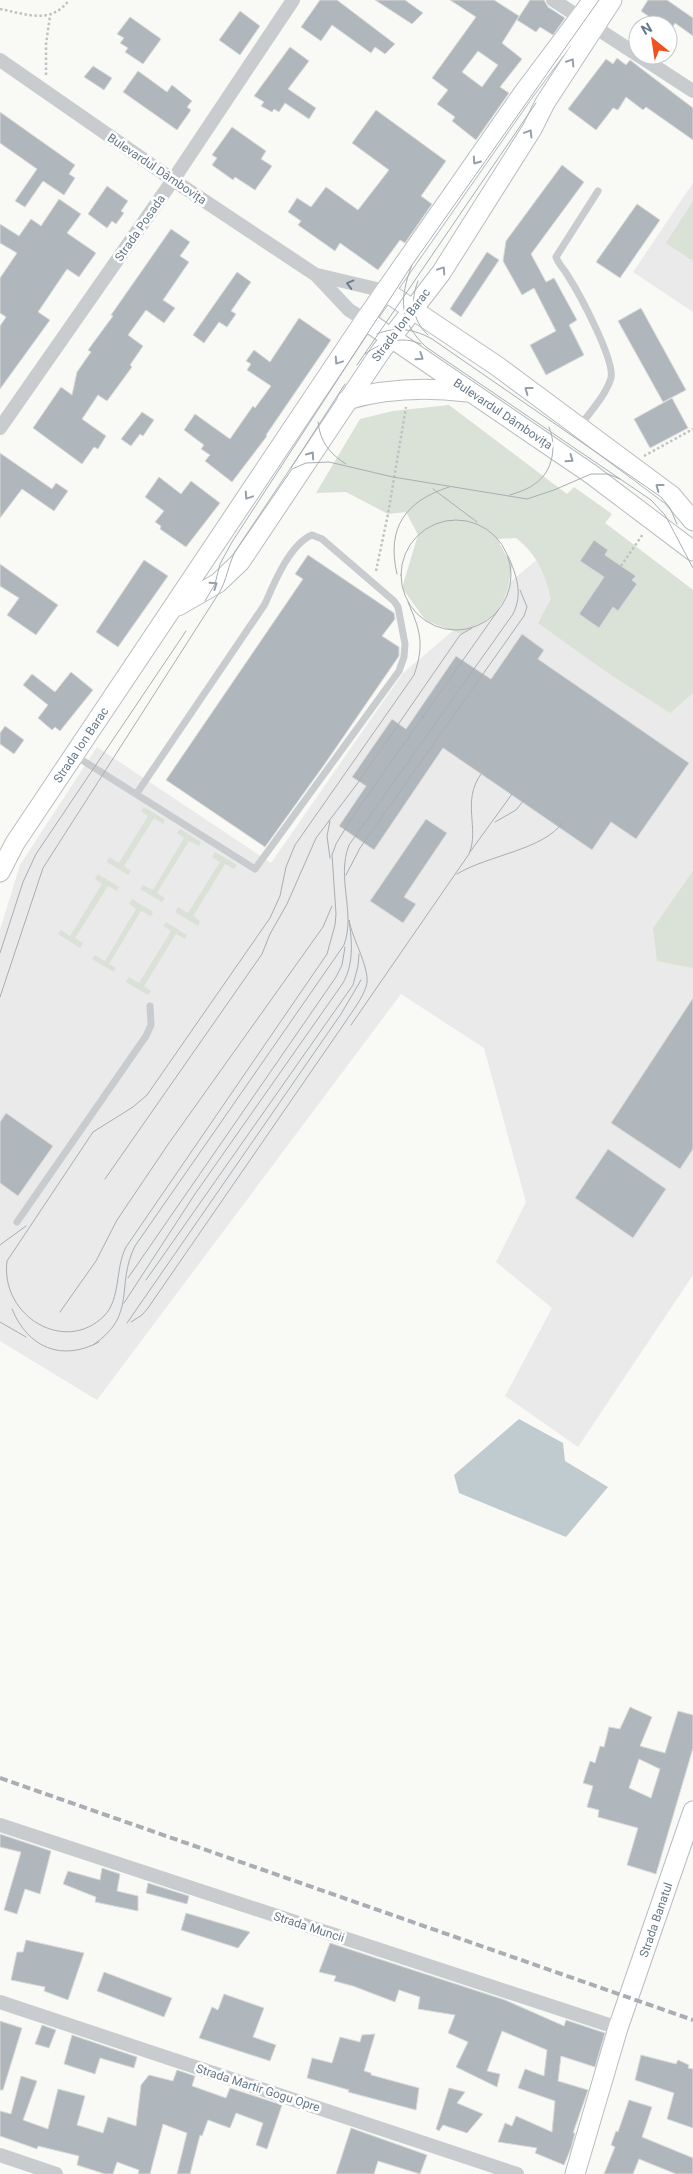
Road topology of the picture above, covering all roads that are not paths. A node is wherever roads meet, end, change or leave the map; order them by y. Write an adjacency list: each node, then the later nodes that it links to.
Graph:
1 (293, 0): 8 (street, Strada Posada)
2 (553, 0): 5 (street)
3 (593, 0): 5 (street, Strada Ion Barac)
4 (612, 0): 5 (street, Strada Ion Barac)
5 (587, 22): 7 (street); 11 (street, Strada Ion Barac, one-way to 11); 12 (street, Strada Ion Barac, one-way to 5)
6 (0, 60): 8 (street, Bulevardul Dâmbovița)
7 (693, 91)
8 (173, 180): 10 (street, Bulevardul Dâmbovița); 18 (street, Strada Posada)
9 (598, 191): 17 (lane)
10 (316, 275): 11 (street, Bulevardul Dâmbovița, one-way to 10); 13 (street, Bulevardul Dâmbovița)
11 (385, 291): 12 (street, Bulevardul Dâmbovița); 13 (street, Strada Ion Barac)
12 (414, 310): 14 (street, Strada Ion Barac); 17 (street, Bulevardul Dâmbovița, one-way to 12)
13 (365, 320): 14 (street, Bulevardul Dâmbovița); 21 (street, Strada Ion Barac, one-way to 21)
14 (391, 338): 15 (street, Bulevardul Dâmbovița, one-way to 15); 16 (street, Strada Ion Barac)
15 (471, 393): 16 (street); 20 (street, Bulevardul Dâmbovița, one-way to 20)
16 (347, 400): 21 (street, Strada Ion Barac, one-way to 16)
17 (579, 427): 19 (street, Bulevardul Dâmbovița, one-way to 17)
18 (0, 428)
19 (693, 521)
20 (693, 551)
21 (162, 624): 22 (street, Strada Ion Barac)
22 (74, 755): 23 (lane); 24 (street, Strada Ion Barac)
23 (137, 793): 23 (lane)
24 (1, 868)
25 (150, 1006): 26 (lane)
26 (17, 1222)
27 (693, 1811): 30 (street, Strada Banatul)
28 (0, 1825): 30 (street, Strada Muncii)
29 (0, 2002): 33 (street, Strada Martir Gogu Opre)
30 (618, 2028): 34 (street, Strada Banatul)
31 (0, 2155): 32 (street)
32 (56, 2174)
33 (516, 2174)
34 (575, 2174)

